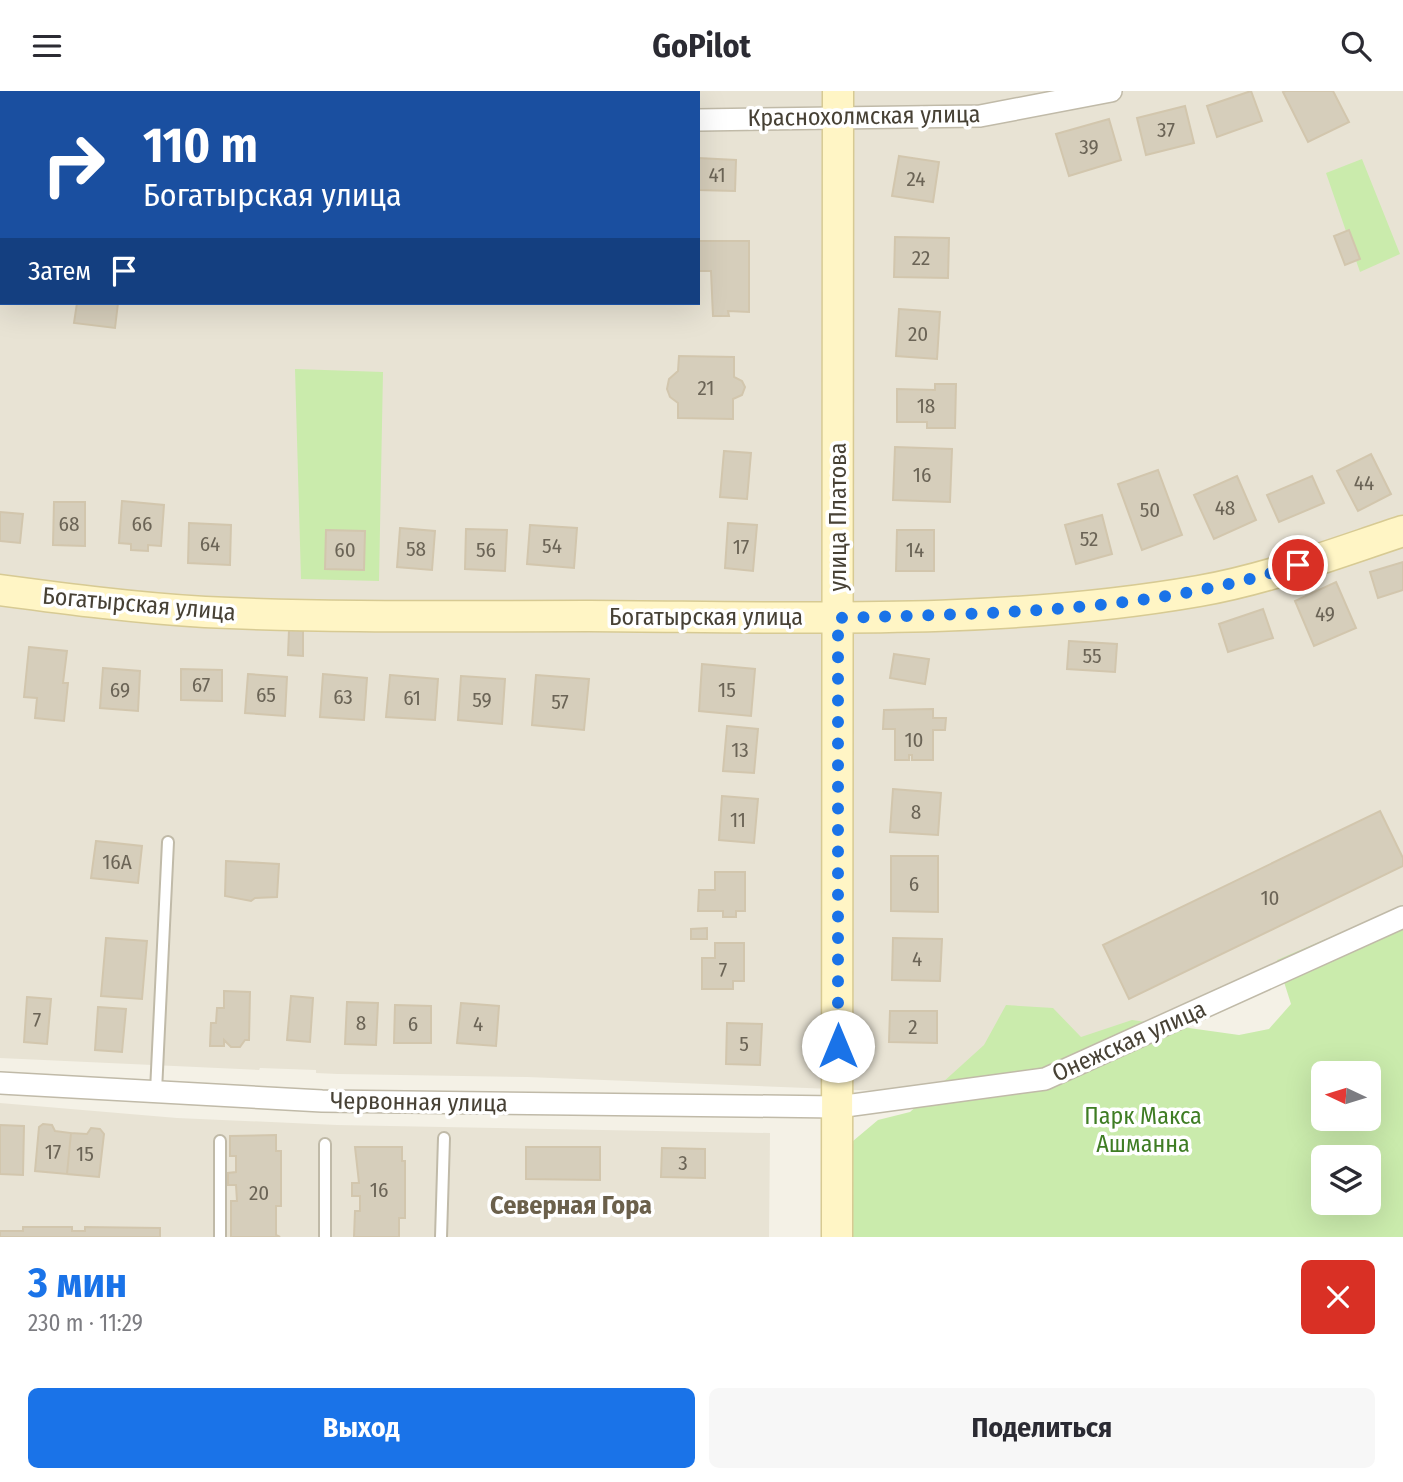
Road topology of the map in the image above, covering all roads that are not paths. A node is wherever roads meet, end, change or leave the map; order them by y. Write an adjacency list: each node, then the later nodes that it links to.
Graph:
1 (1111, 91): 2 (street, Краснохолмская улица)
2 (838, 104): 3 (street, Краснохолмская улица); 6 (street, улица Платова)
3 (700, 120)
4 (1403, 531): 6 (street, Богатырская улица)
5 (0, 590): 6 (street, Богатырская улица)
6 (838, 618): 11 (street, улица Платова)
7 (168, 842): 10 (lane)
8 (1403, 917): 11 (street, Онежская улица)
9 (0, 1083): 10 (street, Червонная улица)
10 (156, 1091): 11 (street, Червонная улица)
11 (838, 1107): 18 (street, улица Платова)
12 (444, 1138): 17 (lane)
13 (220, 1141): 15 (lane)
14 (325, 1144): 16 (lane)
15 (220, 1237)
16 (325, 1237)
17 (441, 1237)
18 (836, 1237)

